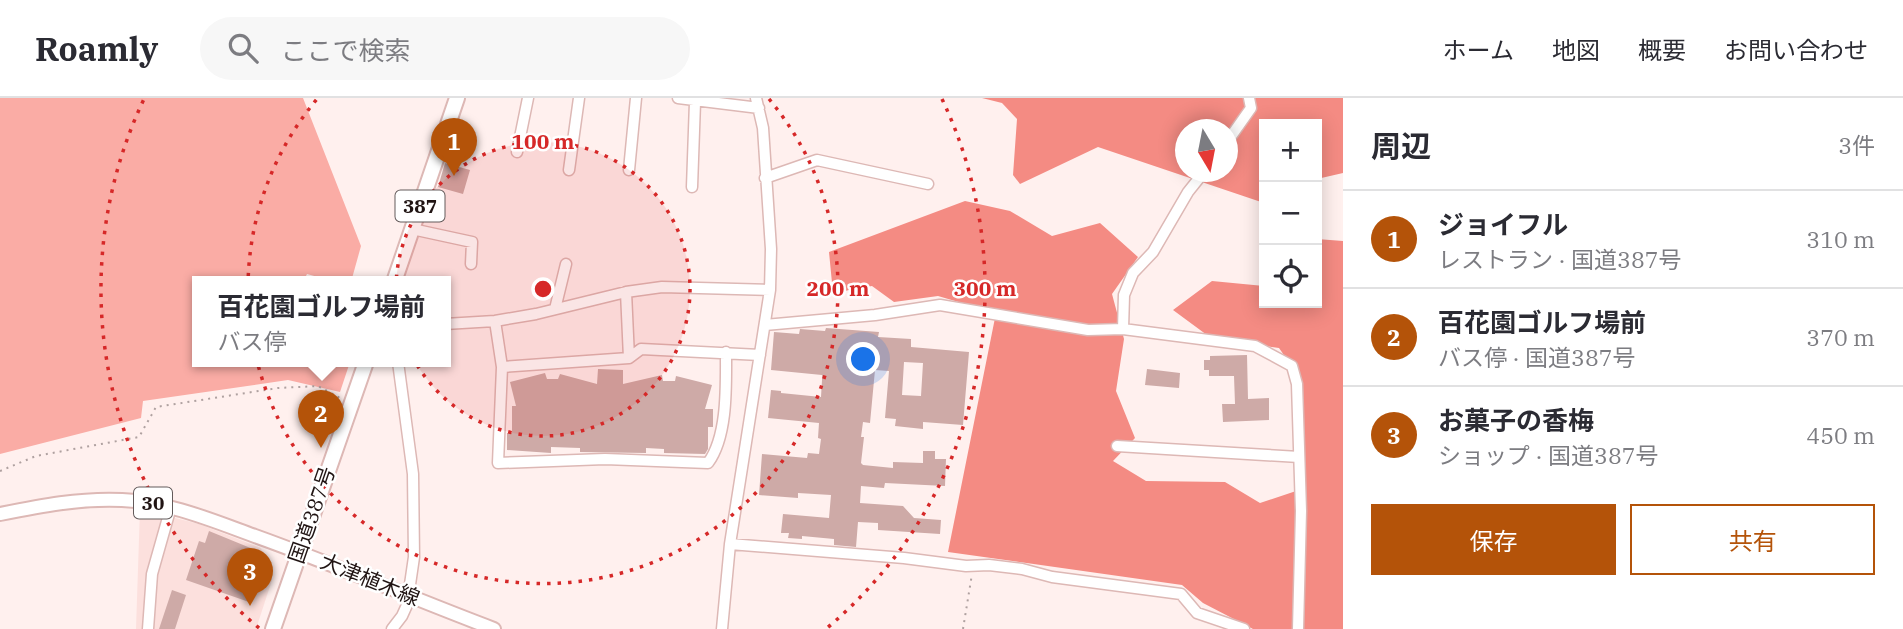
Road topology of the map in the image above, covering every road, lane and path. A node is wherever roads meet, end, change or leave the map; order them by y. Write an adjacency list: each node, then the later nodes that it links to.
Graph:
1 (457, 98): 17 (highway, 387)
2 (528, 98): 10 (street)
3 (579, 98): 11 (street)
4 (636, 98): 12 (street)
5 (678, 98): 7 (street)
6 (1249, 98): 9 (street)
7 (695, 102): 8 (street); 16 (street)
8 (757, 103): 13 (street)
9 (1238, 126)
10 (517, 152)
11 (569, 170)
12 (629, 170)
13 (765, 178): 15 (street); 21 (street)
14 (1196, 182): 27 (street)
15 (928, 184)
16 (692, 187)
17 (412, 229): 18 (street); 20 (highway, 387)
18 (471, 264)
19 (566, 264): 23 (street)
20 (396, 276)
21 (770, 290): 22 (street); 26 (street)
22 (626, 292): 23 (street); 30 (street)
23 (555, 309): 24 (street)
24 (495, 321): 25 (street); 33 (street)
25 (451, 324)
26 (765, 325): 27 (street); 29 (street)
27 (1123, 329): 36 (street)
28 (726, 352): 29 (street); 30 (street); 33 (street)
29 (760, 355): 40 (street)
30 (629, 358): 33 (street)
31 (364, 367): 34 (highway, 国道387号)
32 (399, 367): 43 (street)
33 (502, 367)
34 (351, 405): 37 (path); 41 (highway, 国道387号)
35 (1117, 446): 36 (street)
36 (1299, 457): 51 (street)
37 (0, 471)
38 (171, 506): 39 (main road, 大津植木線 / 30); 41 (main road, 大津植木線 / 30); 44 (street)
39 (0, 514)
40 (730, 544): 42 (street); 48 (street)
41 (299, 551): 43 (main road, 大津植木線 / 30); 45 (highway, 国道387号)
42 (973, 566): 49 (path); 50 (street)
43 (408, 596): 46 (street); 47 (main road, 大津植木線 / 30)
44 (148, 629)
45 (273, 629)
46 (392, 629)
47 (495, 629)
48 (722, 629)
49 (963, 629)
50 (1244, 629)
51 (1298, 629)

